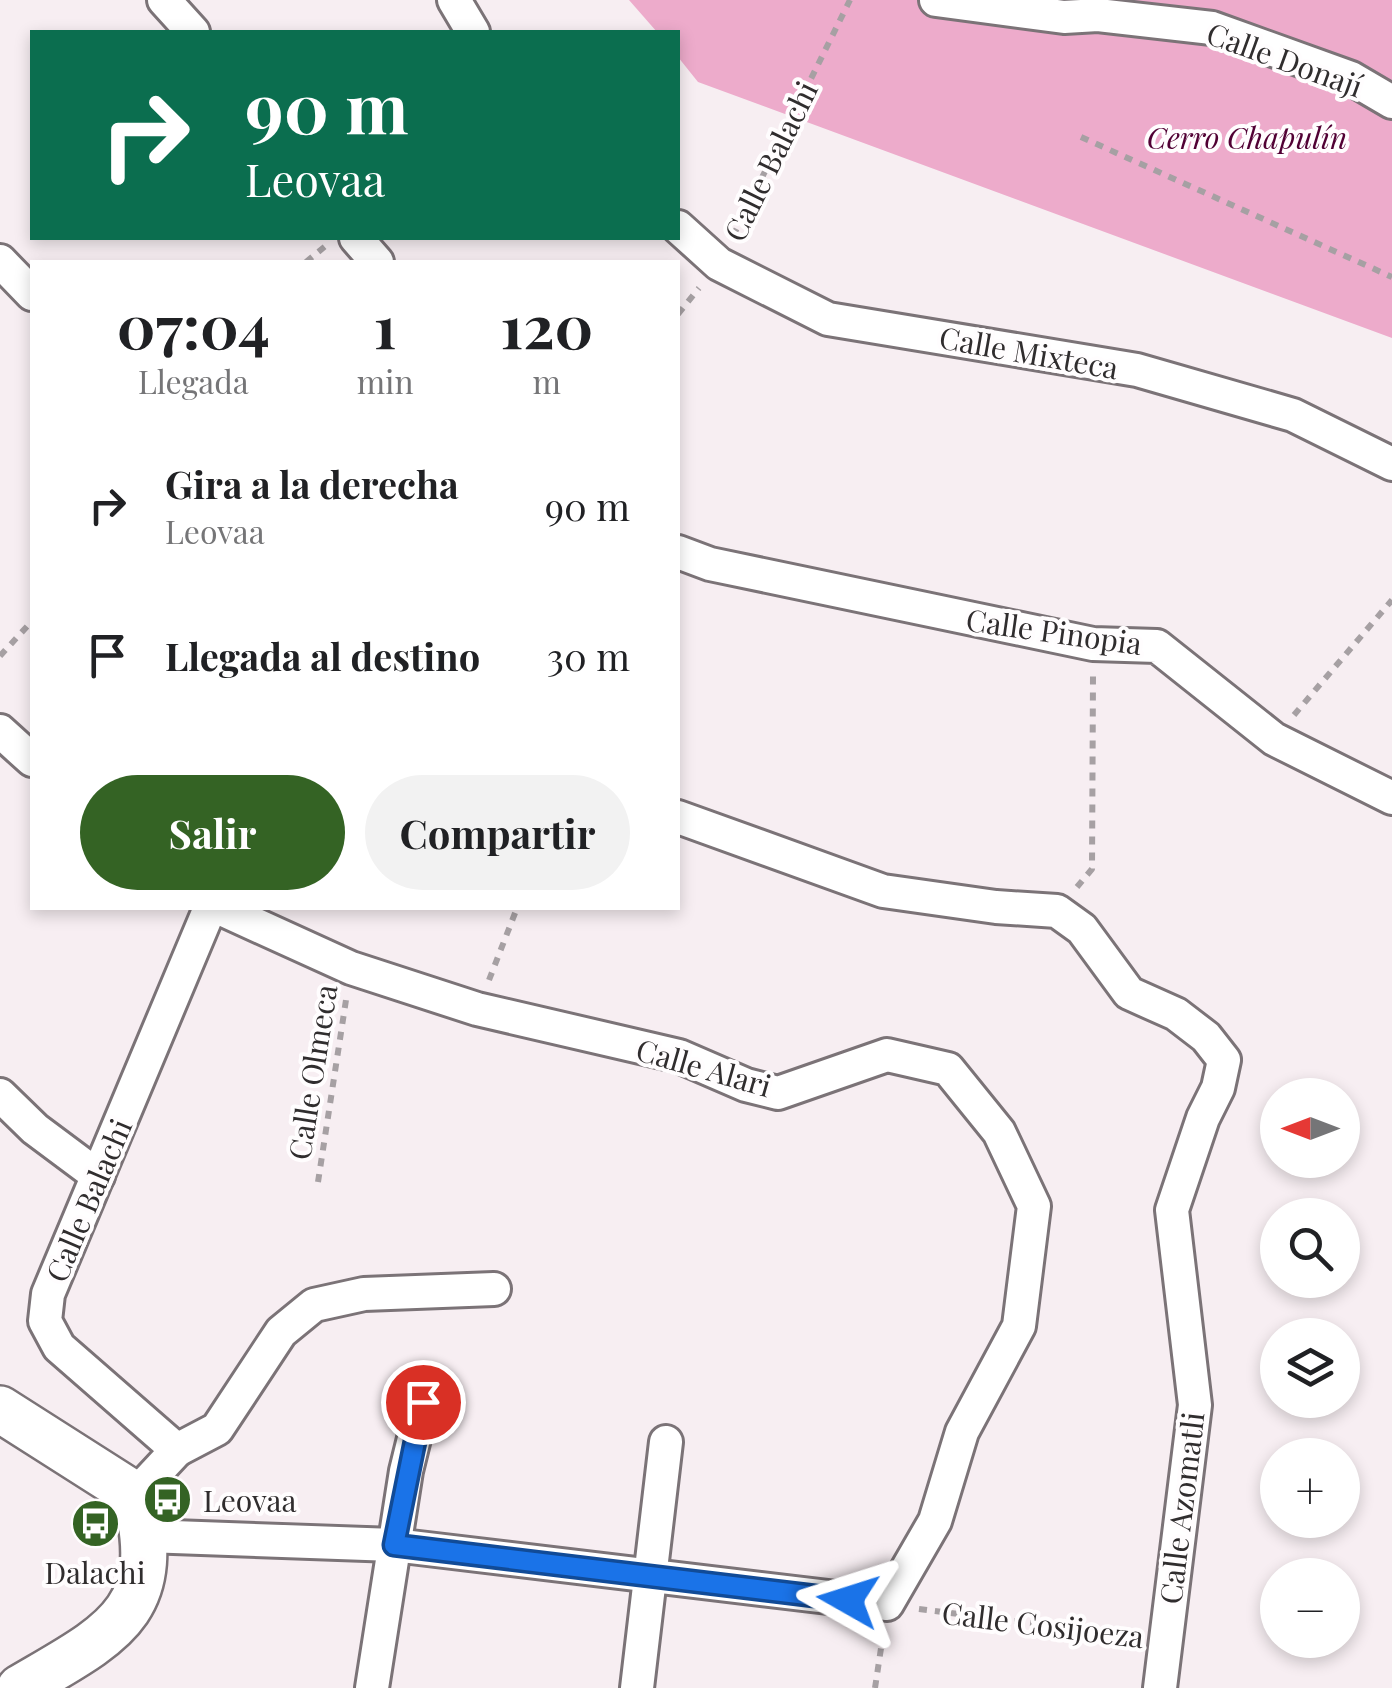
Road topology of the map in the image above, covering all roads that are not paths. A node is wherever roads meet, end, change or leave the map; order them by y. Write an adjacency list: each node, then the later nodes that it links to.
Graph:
1 (164, 0): 6 (street)
2 (182, 0): 7 (street)
3 (454, 0): 8 (street)
4 (936, 0): 5 (street, Calle Donají)
5 (1068, 8): 9 (street, Calle Donají)
6 (190, 30)
7 (191, 30)
8 (472, 30)
9 (1392, 102)
10 (680, 229): 15 (street, Calle Mixteca)
11 (358, 240): 13 (street)
12 (0, 260): 14 (street)
13 (375, 260)
14 (30, 292)
15 (1392, 464)
16 (680, 553): 19 (street, Calle Pinopia)
17 (0, 732): 18 (street)
18 (30, 758)
19 (1392, 798)
20 (680, 819): 36 (street, Calle Azomatli)
21 (209, 910): 24 (street, Calle Balachi)
22 (223, 910): 32 (street, Calle Alari)
23 (0, 1095): 24 (street)
24 (98, 1176): 29 (street, Calle Balachi)
25 (494, 1289): 29 (street)
26 (423, 1402): 31 (street)
27 (0, 1409): 30 (street)
28 (666, 1442): 32 (street)
29 (177, 1450): 30 (street)
30 (140, 1515): 31 (street); 33 (street)
31 (394, 1545): 32 (street); 34 (street)
32 (652, 1579): 35 (street)
33 (20, 1688)
34 (372, 1688)
35 (637, 1688)
36 (1160, 1688)

